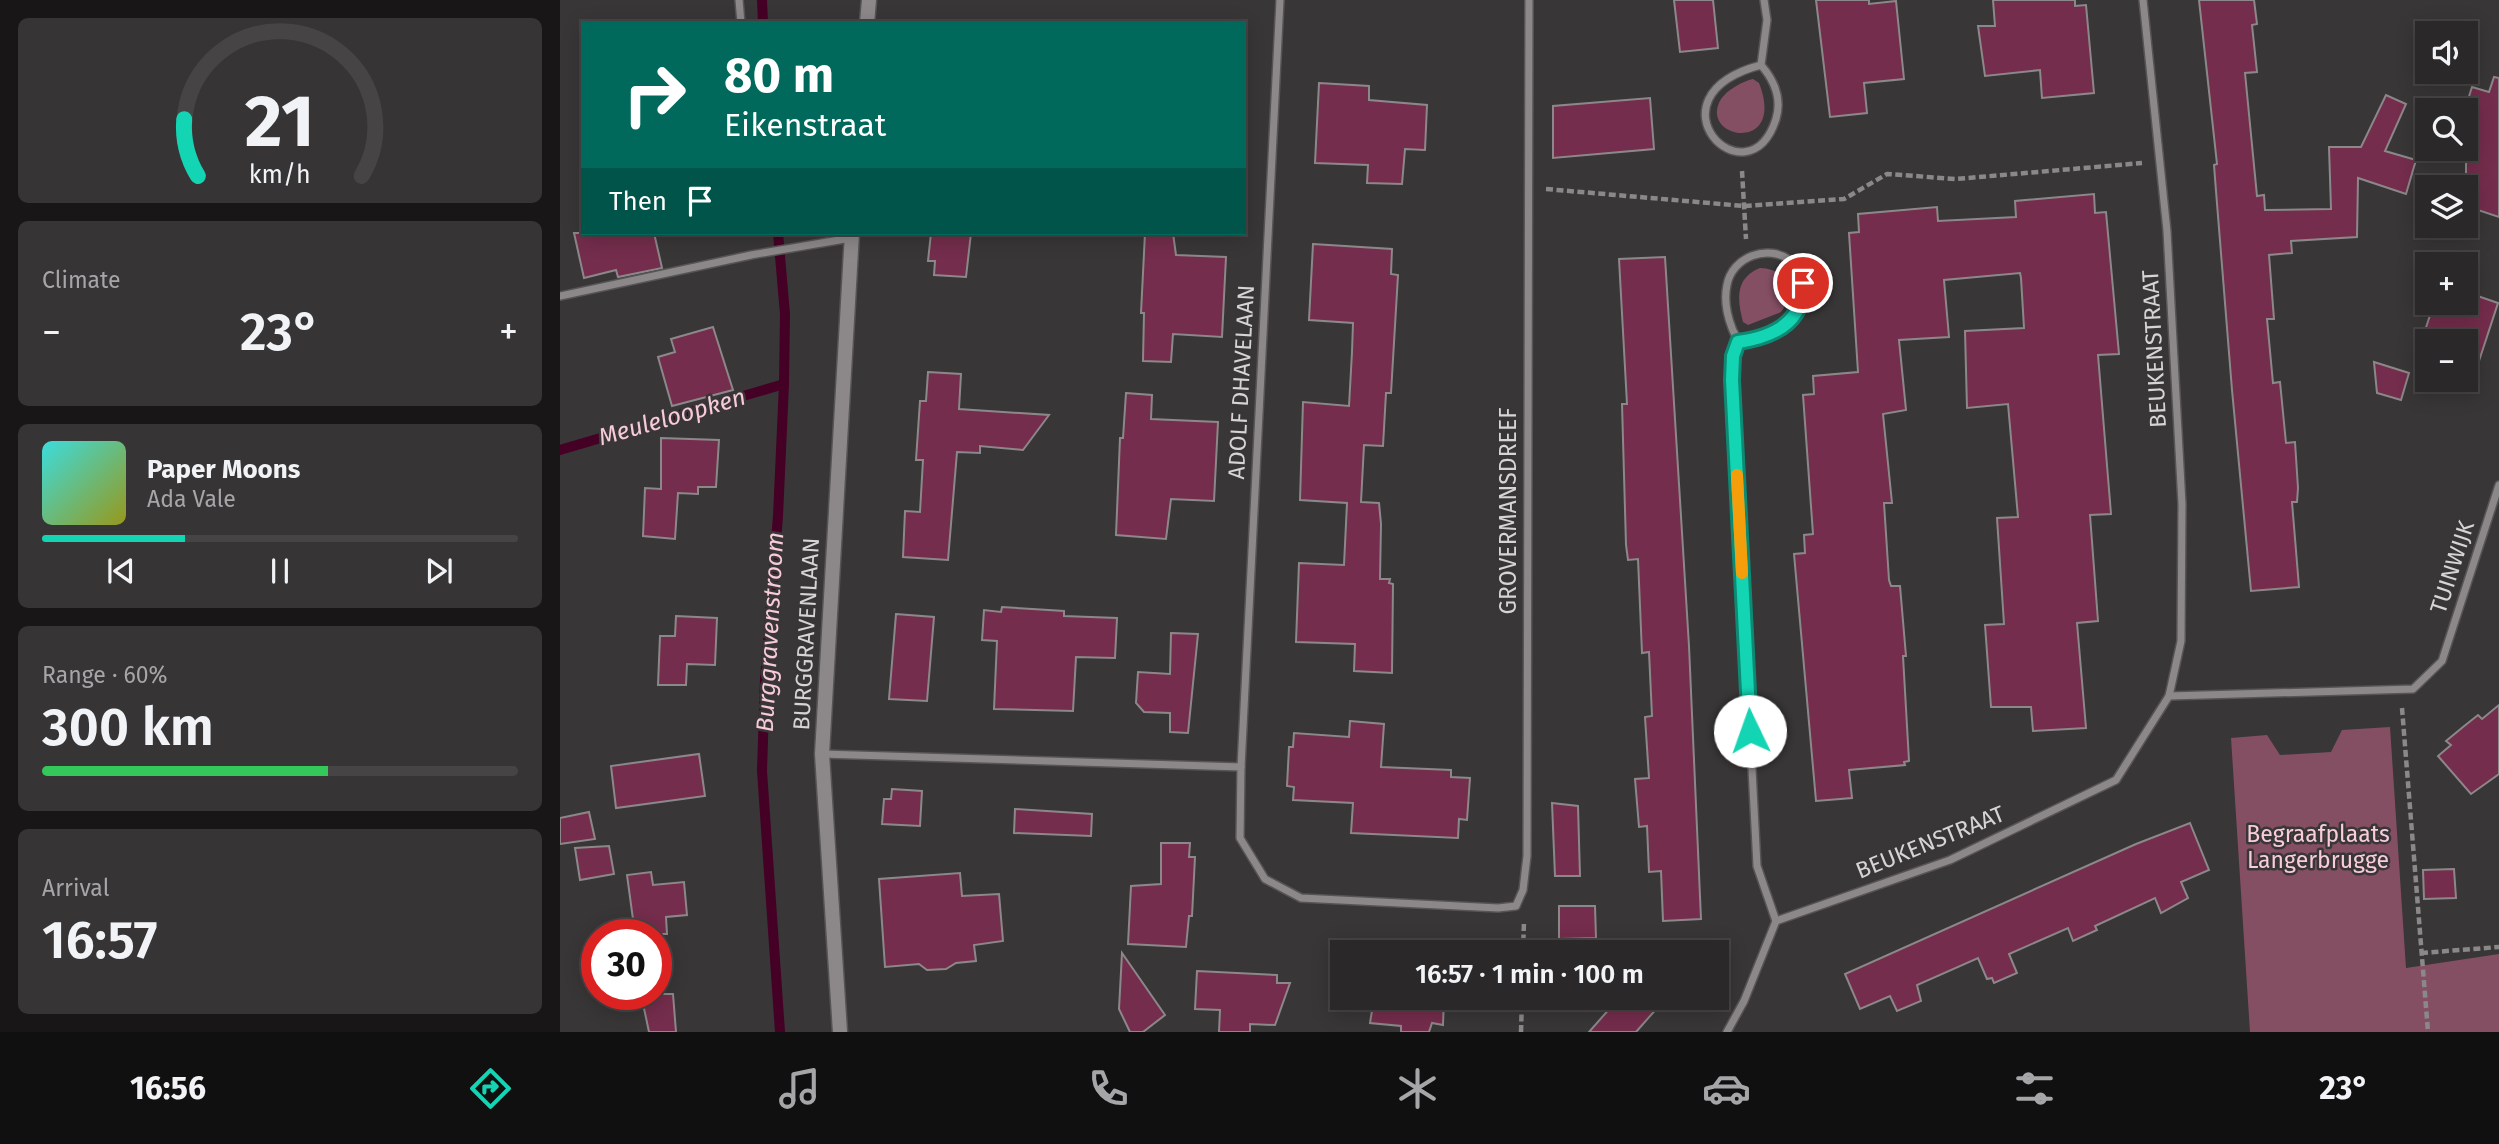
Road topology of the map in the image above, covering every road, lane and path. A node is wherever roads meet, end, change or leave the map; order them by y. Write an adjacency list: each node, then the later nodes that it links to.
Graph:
1 (739, 0): 7 (street)
2 (869, 0): 8 (main road)
3 (1280, 0): 22 (street, ADOLF DHAVELAAN)
4 (1528, 0): 12 (street, GROVERMANSDREEF)
5 (1765, 0): 9 (street)
6 (2143, 0): 11 (street, BEUKENSTRAAT)
7 (741, 21)
8 (867, 21)
9 (1760, 65): 10 (street); 10 (street)
10 (1741, 152): 13 (path)
11 (2160, 161): 13 (path); 20 (street, BEUKENSTRAAT)
12 (1528, 189): 13 (path); 23 (street, GROVERMANSDREEF)
13 (1744, 206): 15 (path)
14 (852, 235): 16 (street, BURGGRAVENLAAN); 21 (main road, BURGGRAVENLAAN)
15 (1750, 257): 17 (street); 17 (street)
16 (560, 296)
17 (1738, 342): 24 (street)
18 (2499, 485): 19 (street, TUINWIJK)
19 (2400, 690): 20 (street); 27 (path)
20 (2169, 696): 24 (street, BEUKENSTRAAT)
21 (822, 754): 22 (street); 29 (main road, BURGGRAVENLAAN)
22 (1241, 767): 23 (street, ADOLF DHAVELAAN)
23 (1516, 906): 25 (path)
24 (1776, 920): 31 (street)
25 (1524, 940)
26 (2499, 947): 27 (path)
27 (2421, 953): 32 (path)
28 (1522, 1010): 30 (path)
29 (840, 1032)
30 (1521, 1032)
31 (1727, 1032)
32 (2428, 1032)

